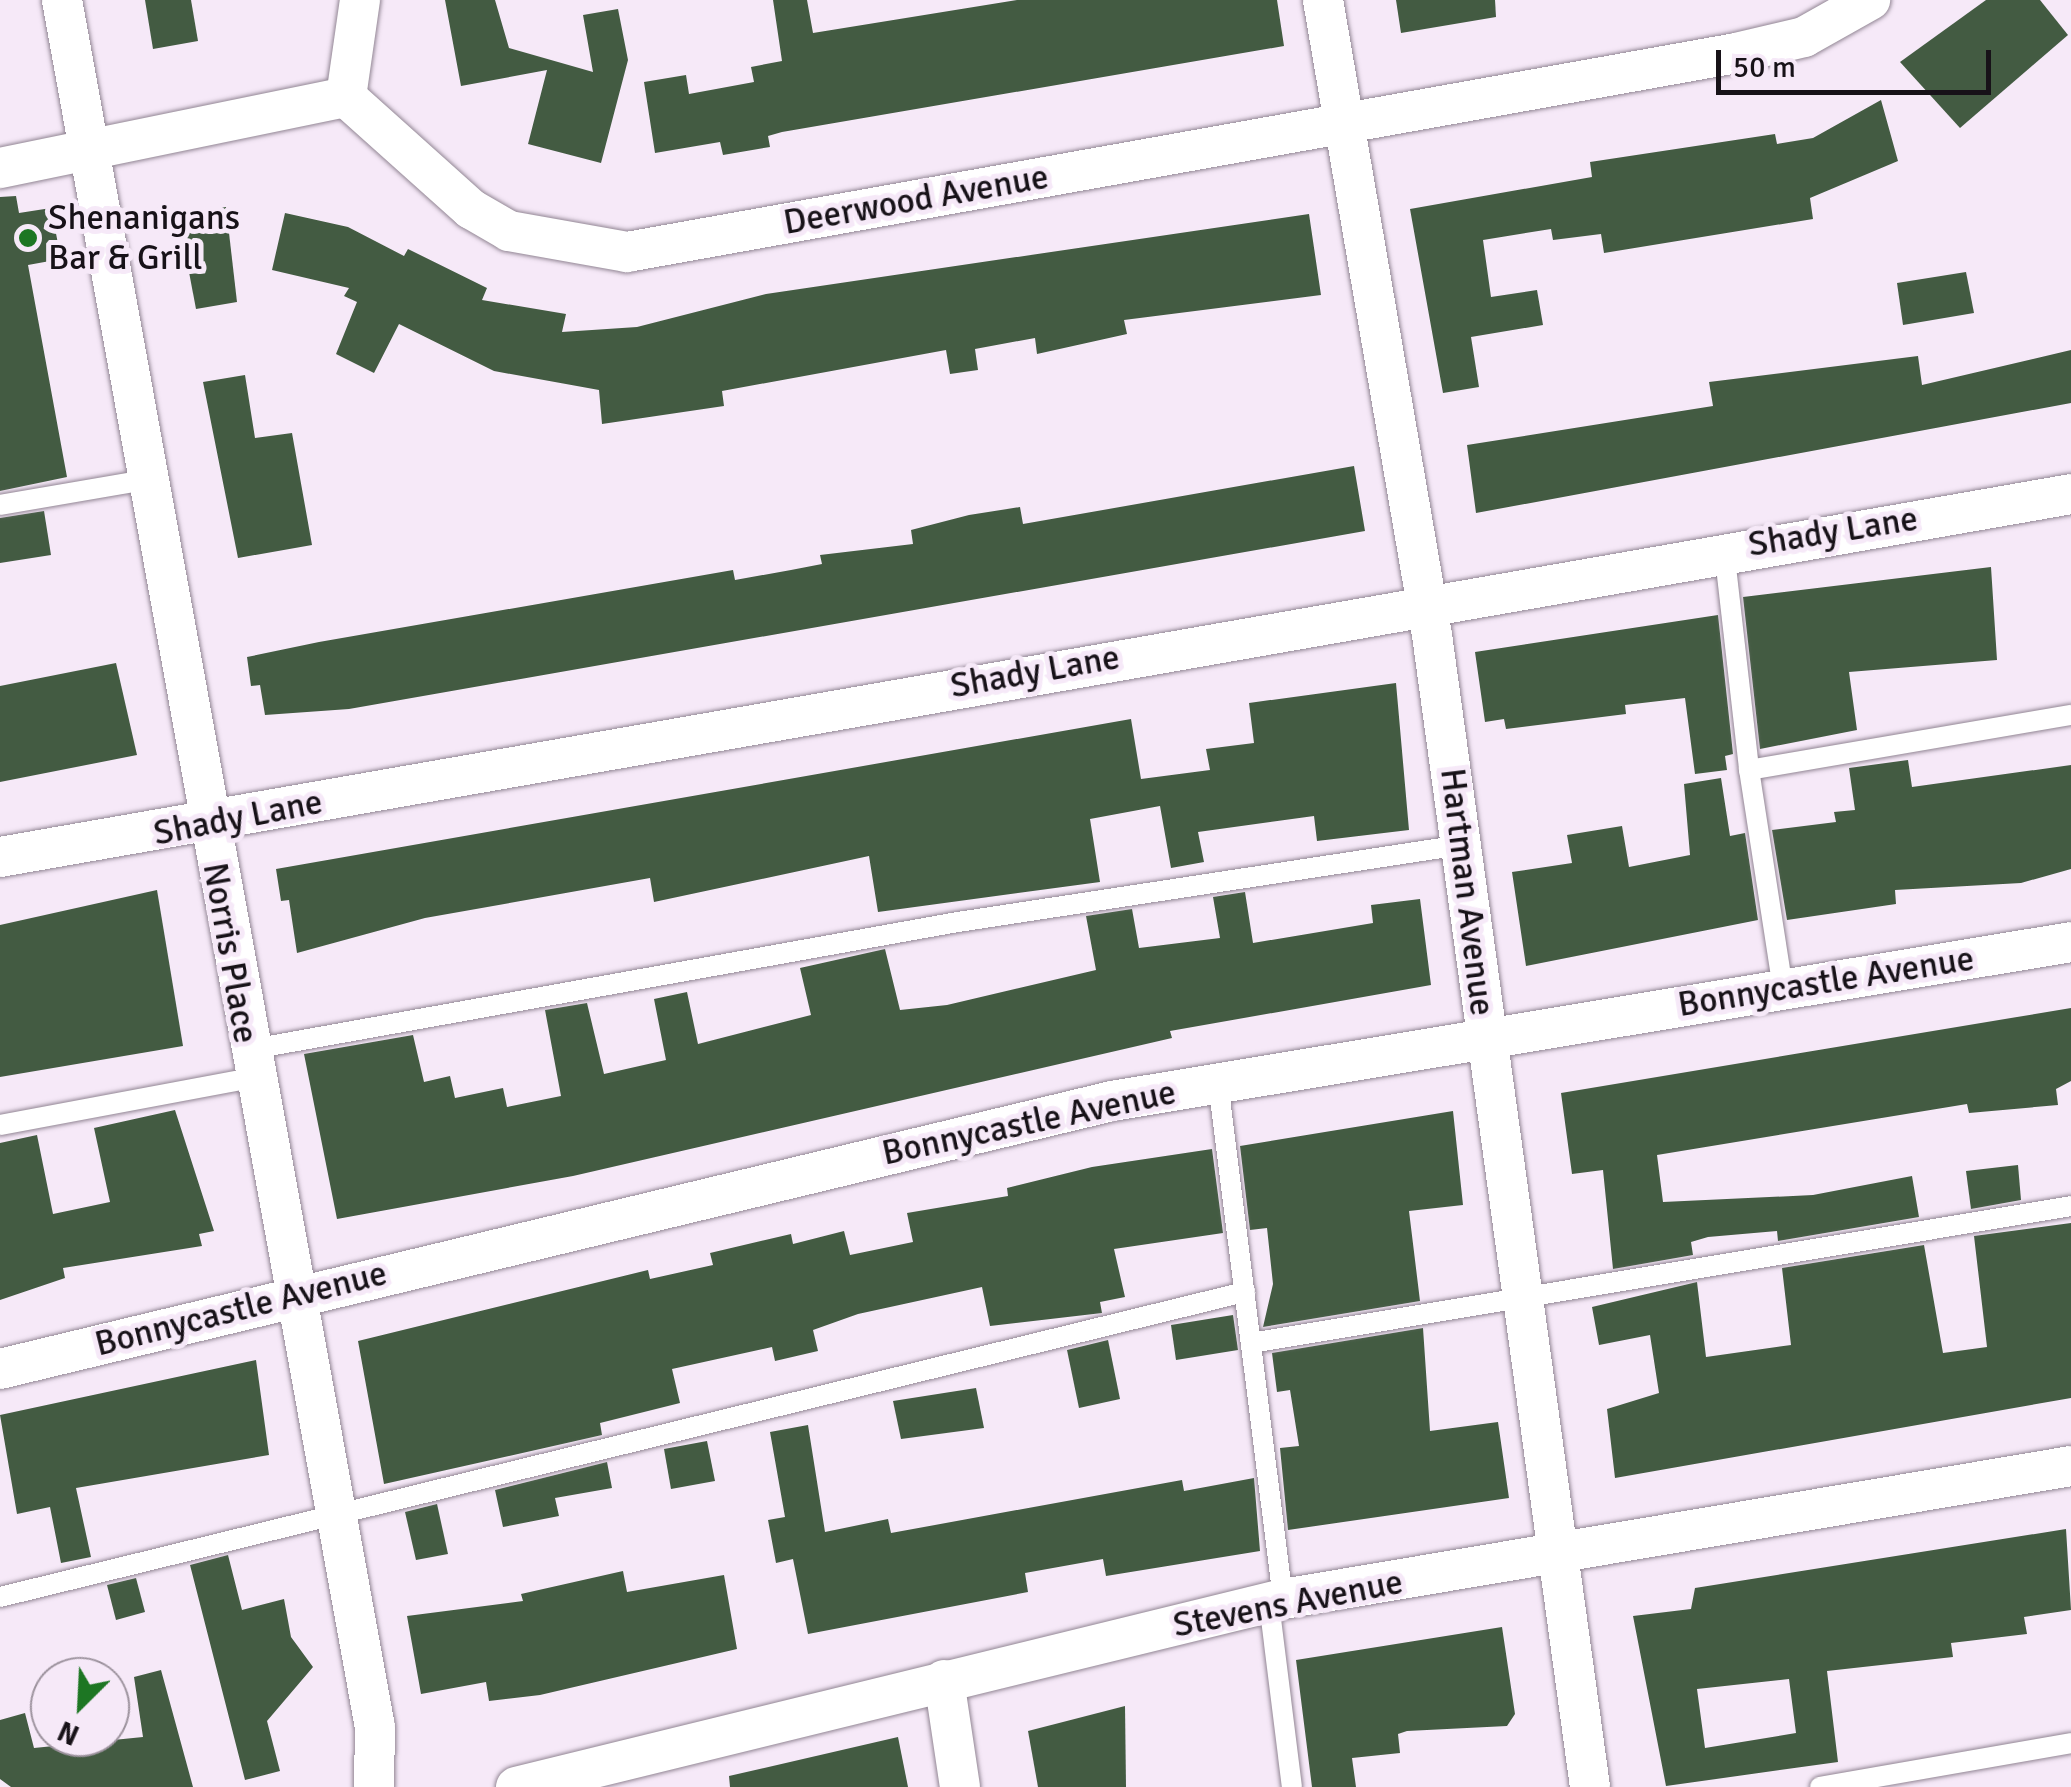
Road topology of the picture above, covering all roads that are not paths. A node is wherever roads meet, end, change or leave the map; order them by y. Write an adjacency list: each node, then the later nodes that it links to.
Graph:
1 (62, 0): 7 (street, Norris Place)
2 (360, 0): 5 (street)
3 (1324, 0): 6 (street, Hartman Avenue)
4 (1870, 0): 6 (street, Deerwood Avenue)
5 (346, 97): 6 (street, Deerwood Avenue); 7 (street)
6 (1344, 122): 13 (street, Hartman Avenue)
7 (89, 152): 8 (street); 9 (street, Norris Place)
8 (0, 168)
9 (146, 480): 11 (lane); 16 (street, Norris Place)
10 (2071, 494): 12 (street, Shady Lane)
11 (0, 505)
12 (1724, 549): 13 (street, Shady Lane); 15 (lane)
13 (1427, 600): 16 (street, Shady Lane); 17 (street, Hartman Avenue)
14 (2071, 714): 15 (lane)
15 (1749, 770): 20 (lane)
16 (208, 824): 18 (street, Shady Lane); 22 (street, Norris Place)
17 (1461, 846): 21 (street, Hartman Avenue); 22 (lane)
18 (0, 857)
19 (2071, 942): 20 (street, Bonnycastle Avenue)
20 (1783, 988): 21 (street, Bonnycastle Avenue)
21 (1486, 1038): 23 (street, Bonnycastle Avenue); 28 (street, Hartman Avenue)
22 (250, 1064): 24 (lane); 27 (street, Norris Place)
23 (1218, 1083): 26 (lane); 27 (street, Bonnycastle Avenue)
24 (0, 1126)
25 (2071, 1206): 28 (lane)
26 (1245, 1292): 29 (lane); 32 (lane)
27 (292, 1298): 30 (street, Bonnycastle Avenue); 32 (street, Norris Place)
28 (1523, 1300): 29 (lane); 33 (street, Hartman Avenue)
29 (1251, 1342): 35 (lane)
30 (0, 1369)
31 (2071, 1466): 33 (street, Stevens Avenue)
32 (334, 1515): 34 (lane); 38 (street, Norris Place)
33 (1558, 1556): 35 (street, Stevens Avenue); 42 (street, Hartman Avenue)
34 (0, 1597)
35 (1276, 1601): 36 (street, Stevens Avenue); 41 (lane)
36 (944, 1680): 39 (street, Stevens Avenue); 40 (street)
37 (2071, 1743): 43 (lane)
38 (374, 1787)
39 (516, 1787)
40 (960, 1787)
41 (1292, 1787)
42 (1590, 1787)
43 (1820, 1787)

